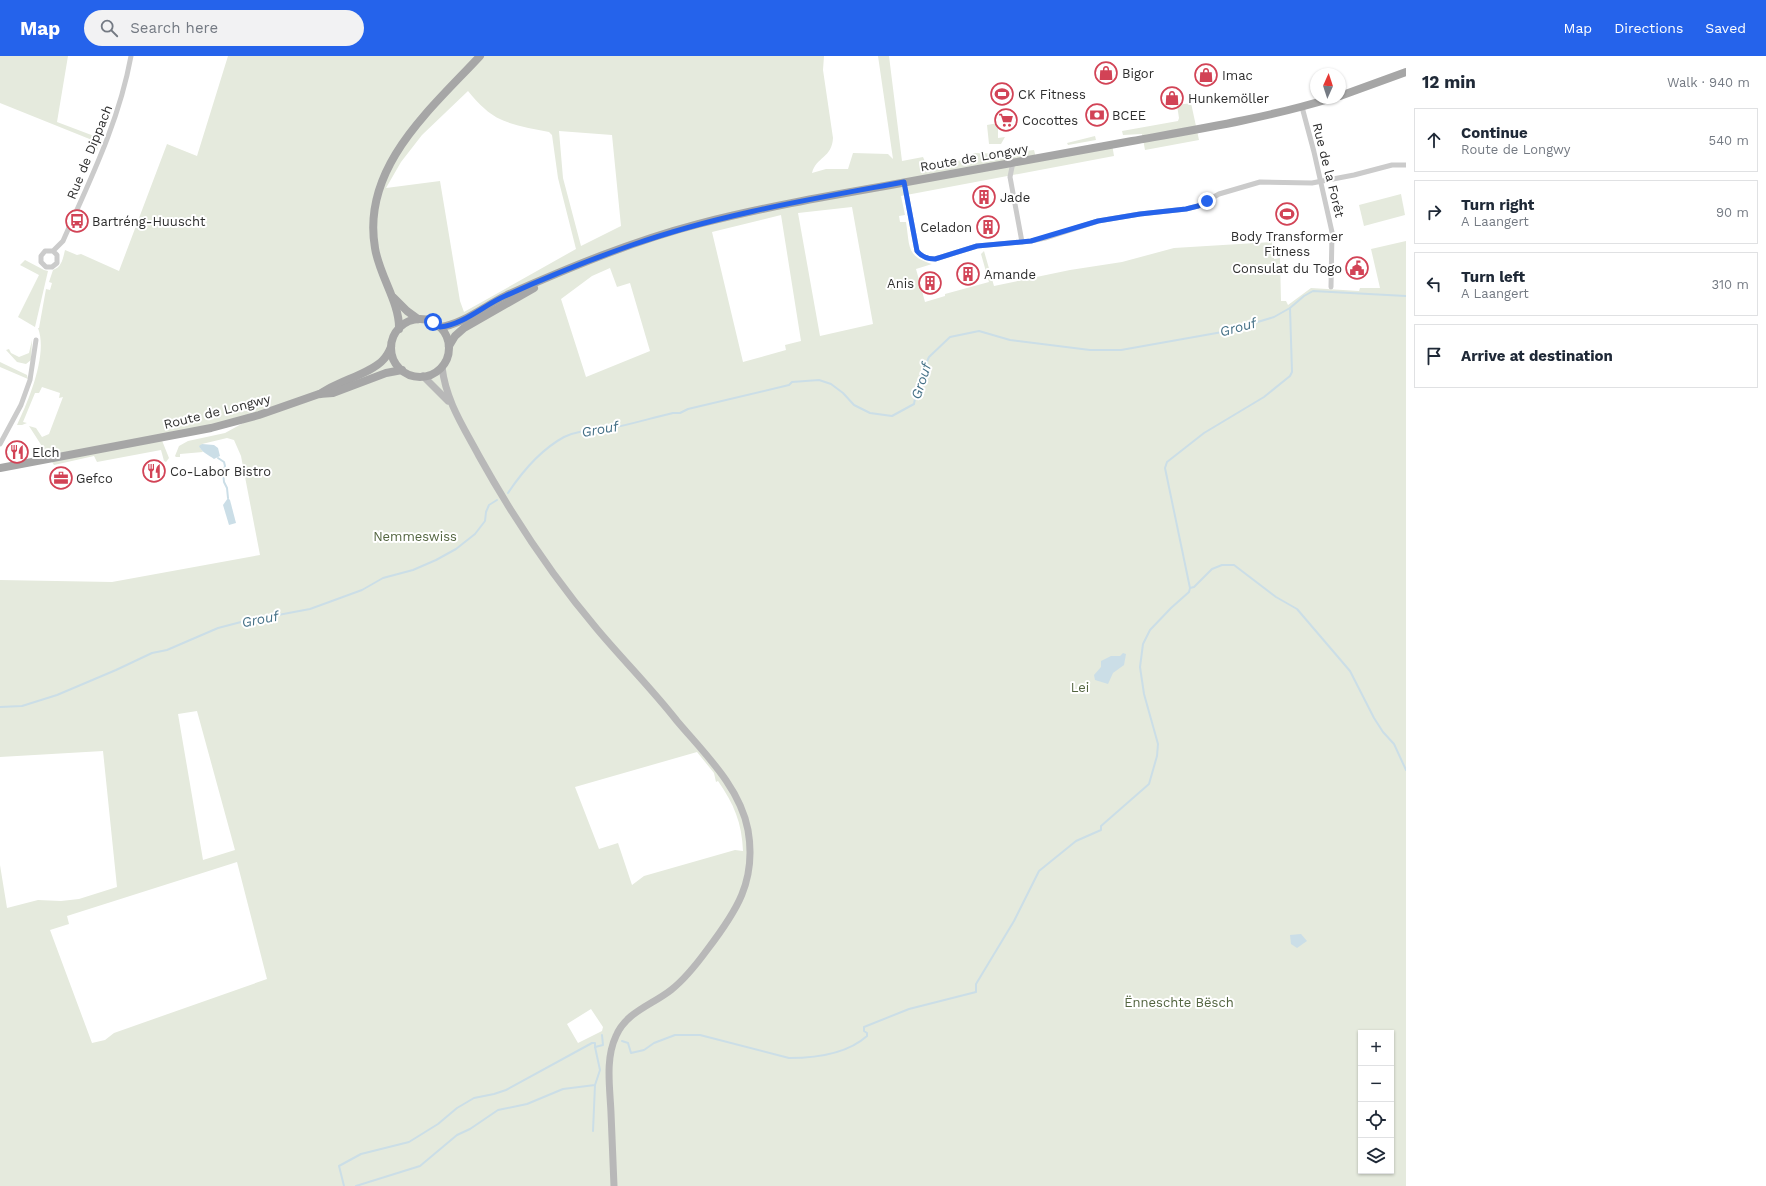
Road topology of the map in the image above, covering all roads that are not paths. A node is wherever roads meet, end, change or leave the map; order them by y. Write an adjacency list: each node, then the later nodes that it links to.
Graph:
1 (131, 56): 12 (street, Rue de Dippach)
2 (480, 56): 15 (main road)
3 (1406, 72): 4 (main road)
4 (1346, 94)
5 (1312, 104): 6 (main road, Route de Longwy)
6 (1302, 107): 7 (main road, Route de Longwy); 10 (street, Rue de la Forêt)
7 (1013, 162): 9 (main road, Route de Longwy); 11 (street)
8 (1406, 165): 10 (street)
9 (904, 182): 11 (street); 13 (main road, Route de Longwy)
10 (1320, 182): 11 (street); 14 (street, Rue de la Forêt)
11 (1022, 242)
12 (53, 251)
13 (556, 275): 17 (main road, Route de Longwy); 20 (main road, Route de Longwy)
14 (1331, 287)
15 (392, 296): 16 (main road); 18 (main road)
16 (418, 319): 17 (main road); 18 (main road)
17 (440, 327): 20 (main road)
18 (398, 329): 21 (main road)
19 (36, 340): 27 (street)
20 (449, 346): 22 (main road)
21 (391, 347): 23 (main road); 25 (main road, Route de Longwy)
22 (442, 367): 24 (main road); 26 (main road)
23 (402, 370): 24 (main road); 25 (main road, Route de Longwy)
24 (423, 376): 26 (main road)
25 (319, 394): 28 (main road, Route de Longwy)
26 (450, 403): 29 (main road)
27 (0, 444)
28 (0, 468)
29 (614, 1186)

